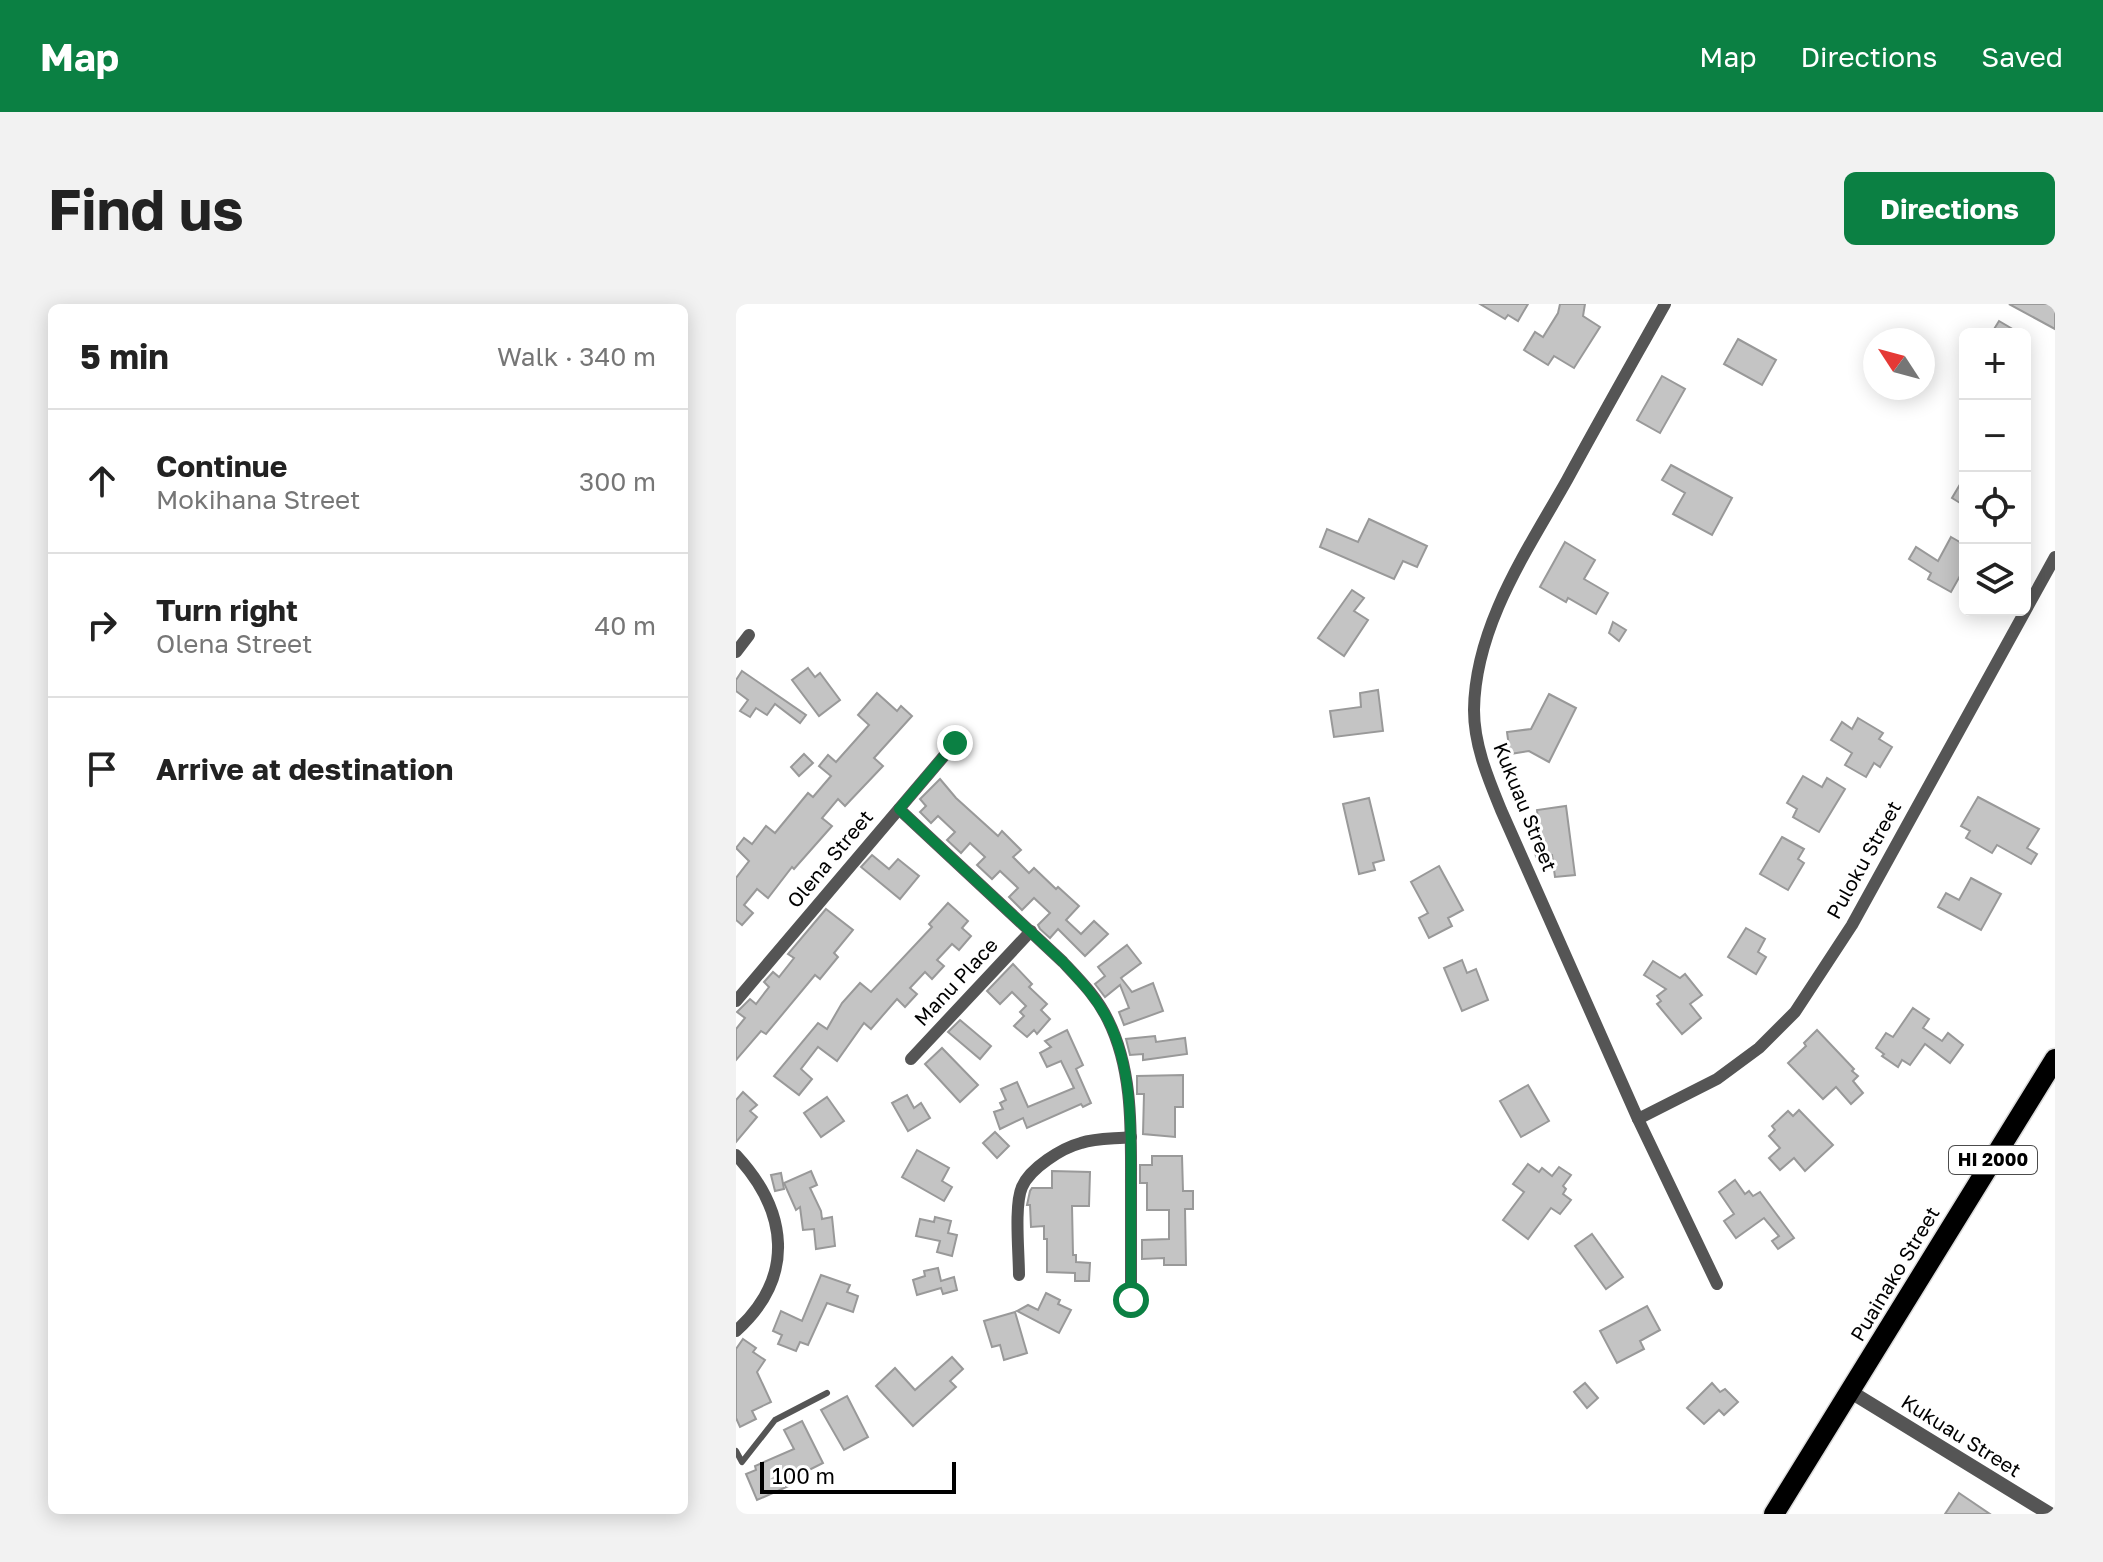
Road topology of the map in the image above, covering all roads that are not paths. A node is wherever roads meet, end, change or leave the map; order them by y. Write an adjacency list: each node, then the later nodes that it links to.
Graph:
1 (1665, 304): 11 (street, Kukuau Street)
2 (2055, 557): 11 (street, Puloku Street)
3 (749, 635): 4 (street)
4 (736, 652)
5 (955, 743): 6 (street, Olena Street)
6 (899, 809): 7 (street); 8 (street, Olena Street)
7 (1031, 931): 9 (street, Manu Place); 12 (street)
8 (736, 1001)
9 (911, 1059)
10 (2055, 1059): 18 (highway, Puainako Street / HI 2000)
11 (1638, 1119): 15 (street, Kukuau Street)
12 (1131, 1137): 14 (street); 16 (street)
13 (736, 1155): 17 (street)
14 (1019, 1275)
15 (1717, 1284)
16 (1131, 1300)
17 (736, 1331)
18 (1851, 1392): 21 (highway, Puainako Street / HI 2000); 22 (street, Kukuau Street)
19 (827, 1393): 20 (lane)
20 (736, 1451)
21 (1774, 1514)
22 (2050, 1514)

